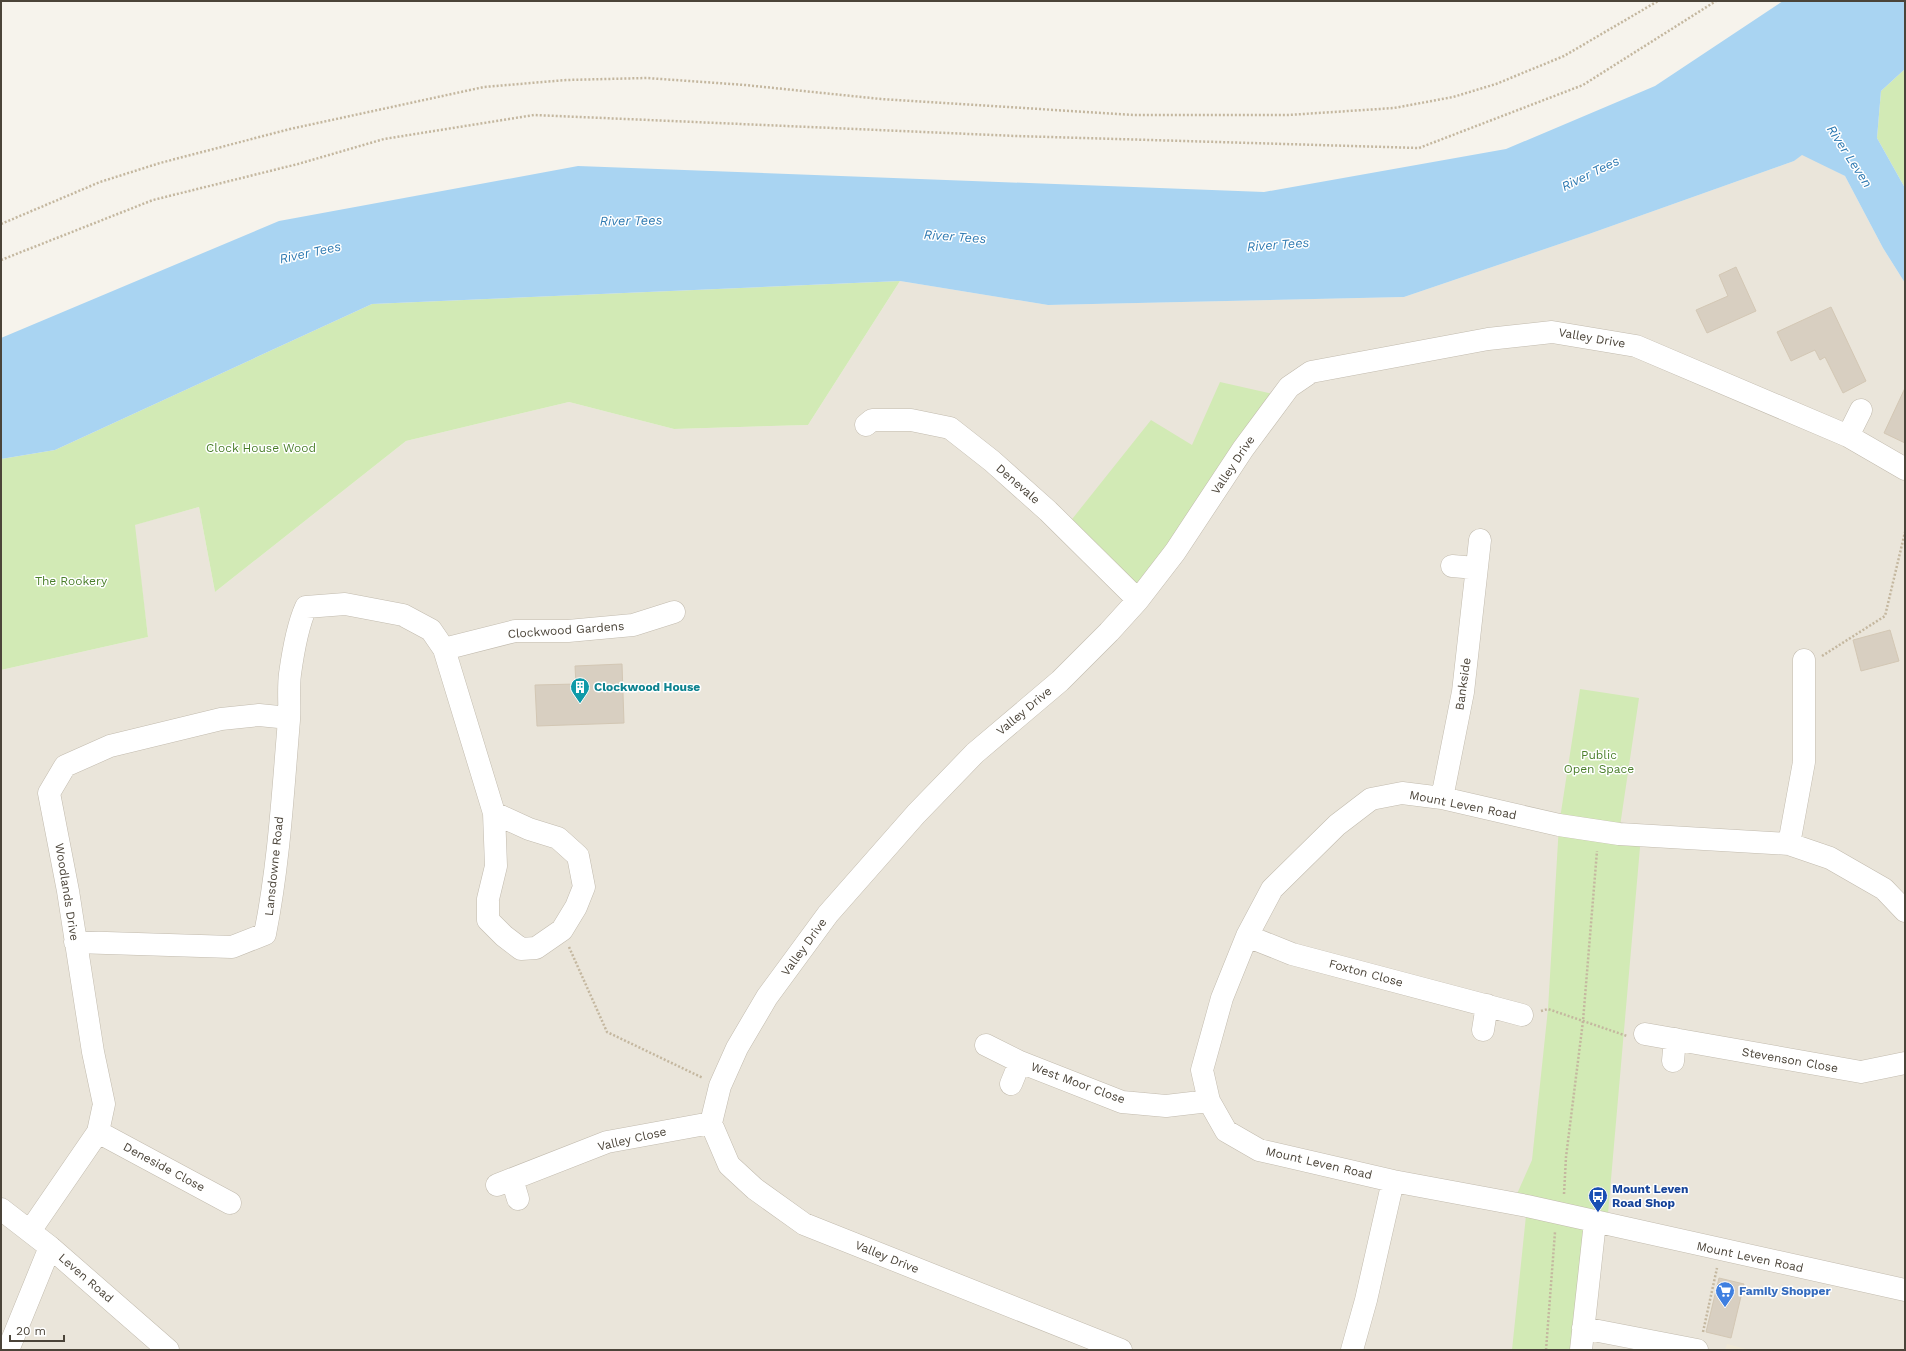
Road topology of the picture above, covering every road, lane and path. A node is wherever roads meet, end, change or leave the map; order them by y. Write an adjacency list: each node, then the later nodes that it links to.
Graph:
1 (1658, 1): 3 (path)
2 (1716, 1): 4 (path)
3 (1, 224)
4 (1, 260)
5 (1861, 410): 7 (street)
6 (870, 427): 13 (street, Denevale)
7 (1848, 436): 8 (street, Valley Drive); 13 (street, Valley Drive)
8 (1905, 469)
9 (1905, 532): 16 (path)
10 (1480, 540): 12 (street, Bankside)
11 (1452, 566): 12 (street)
12 (1476, 568): 18 (street, Bankside)
13 (1138, 600): 37 (street, Valley Drive)
14 (666, 608): 15 (street, Clockwood Gardens)
15 (444, 649): 17 (street, Lansdowne Road); 19 (street)
16 (1804, 659): 21 (street)
17 (289, 718): 25 (street, Lansdowne Road); 25 (street, Woodlands Drive)
18 (1442, 798): 20 (street, Mount Leven Road); 24 (street, Mount Leven Road)
19 (494, 813): 23 (street); 23 (street)
20 (1599, 831): 21 (street, Mount Leven Road); 28 (path)
21 (1789, 844): 22 (street, Mount Leven Road)
22 (1905, 911)
23 (562, 930): 37 (path)
24 (1247, 936): 26 (street, Foxton Close); 38 (street, Mount Leven Road)
25 (75, 942): 40 (street, Woodlands Drive)
26 (1487, 1005): 27 (street, Foxton Close); 29 (street)
27 (1522, 1015): 28 (path)
28 (1583, 1021): 30 (path); 45 (path)
29 (1483, 1030)
30 (1645, 1034): 31 (street, Stevenson Close)
31 (1674, 1039): 33 (street); 35 (street, Stevenson Close)
32 (986, 1045): 34 (street, West Moor Close)
33 (1673, 1061)
34 (1020, 1062): 36 (street, West Moor Close); 38 (street, West Moor Close)
35 (1905, 1063)
36 (1011, 1084)
37 (720, 1086): 39 (street, Valley Drive)
38 (1208, 1101): 41 (street, Mount Leven Road)
39 (711, 1122): 42 (street, Valley Close); 56 (street, Valley Drive)
40 (98, 1132): 43 (street, Deneside Close); 47 (street, Woodlands Drive)
41 (1393, 1180): 45 (street, Mount Leven Road); 53 (street)
42 (509, 1188)
43 (230, 1203)
44 (1, 1208): 47 (street, Leven Road)
45 (1560, 1213): 46 (street, Mount Leven Road); 57 (path)
46 (1596, 1222): 49 (street, Mount Leven Road); 51 (street)
47 (30, 1231): 48 (street, Leven Road)
48 (50, 1247): 54 (street); 55 (street, Leven Road)
49 (1721, 1250): 50 (street, Mount Leven Road); 52 (path)
50 (1905, 1290)
51 (1583, 1328): 52 (street); 58 (street)
52 (1692, 1346)
53 (1358, 1349)
54 (8, 1350)
55 (168, 1350)
56 (1121, 1350)
57 (1546, 1350)
58 (1581, 1350)

